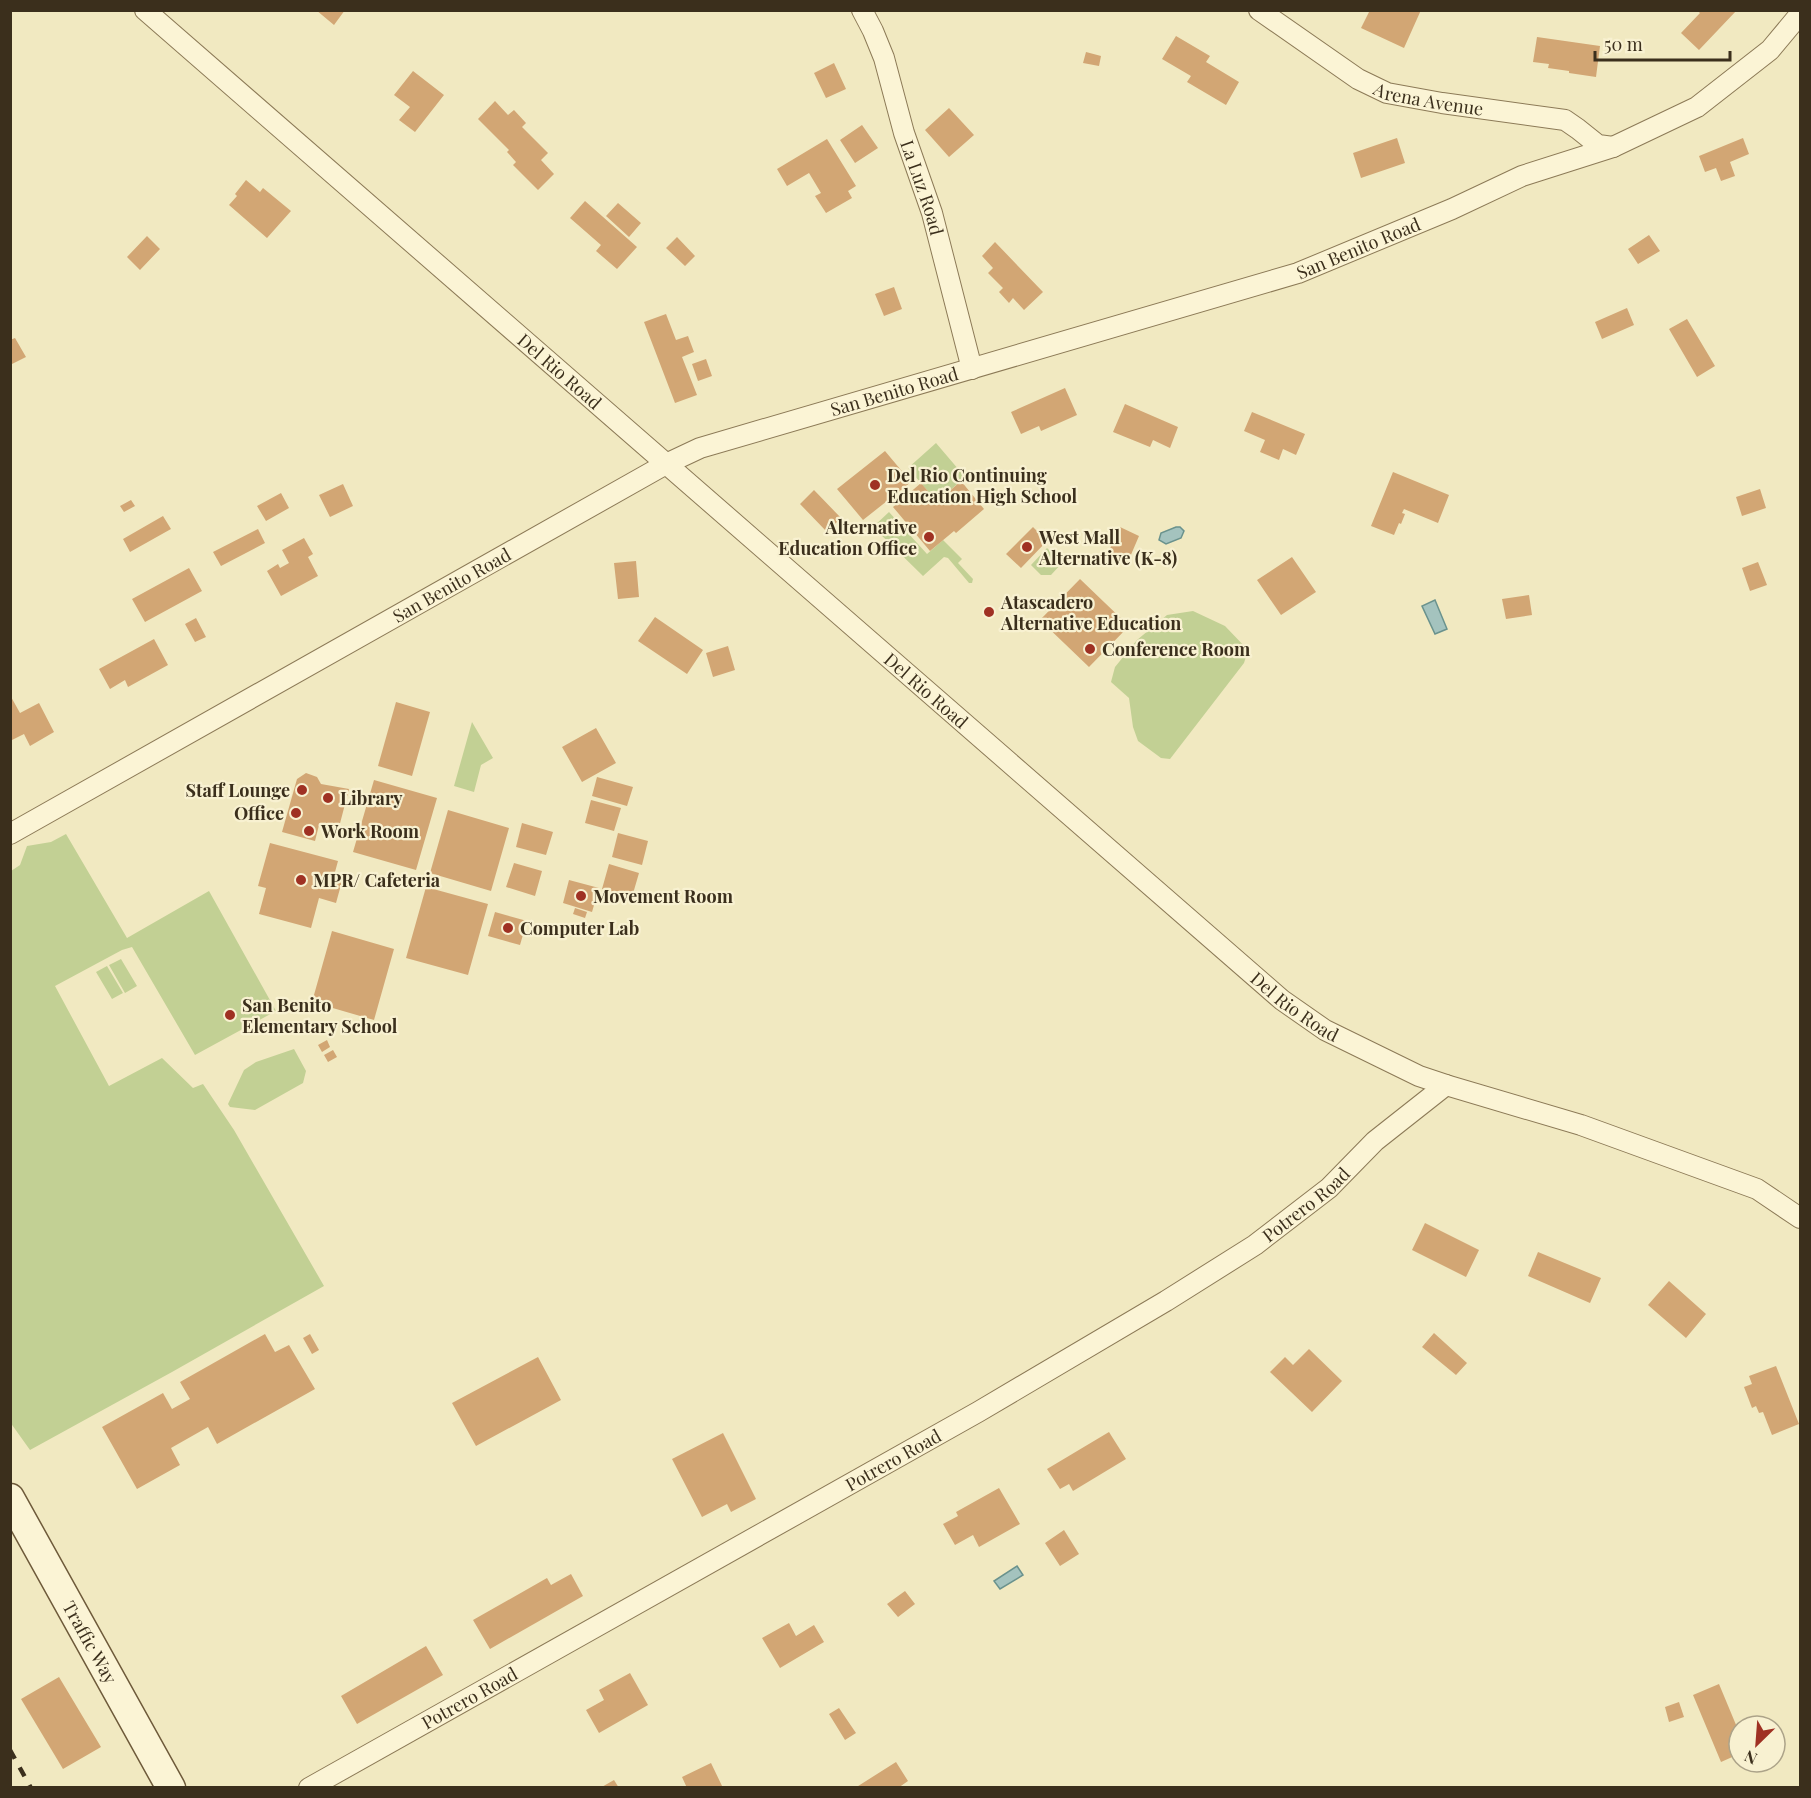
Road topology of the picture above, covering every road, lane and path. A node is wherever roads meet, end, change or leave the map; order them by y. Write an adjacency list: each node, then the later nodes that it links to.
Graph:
1 (145, 10): 7 (street, Del Rio Road)
2 (862, 10): 6 (street, La Luz Road)
3 (1259, 10): 5 (street, Arena Avenue)
4 (1800, 15): 5 (street, San Benito Road)
5 (1613, 147): 6 (street, San Benito Road)
6 (972, 369): 7 (street, San Benito Road)
7 (666, 464): 8 (street, San Benito Road); 9 (street, Del Rio Road)
8 (10, 834)
9 (1446, 1085): 10 (street, Del Rio Road); 13 (street, Potrero Road)
10 (1800, 1218)
11 (10, 1498): 12 (street, Traffic Way)
12 (171, 1788)
13 (309, 1788)

